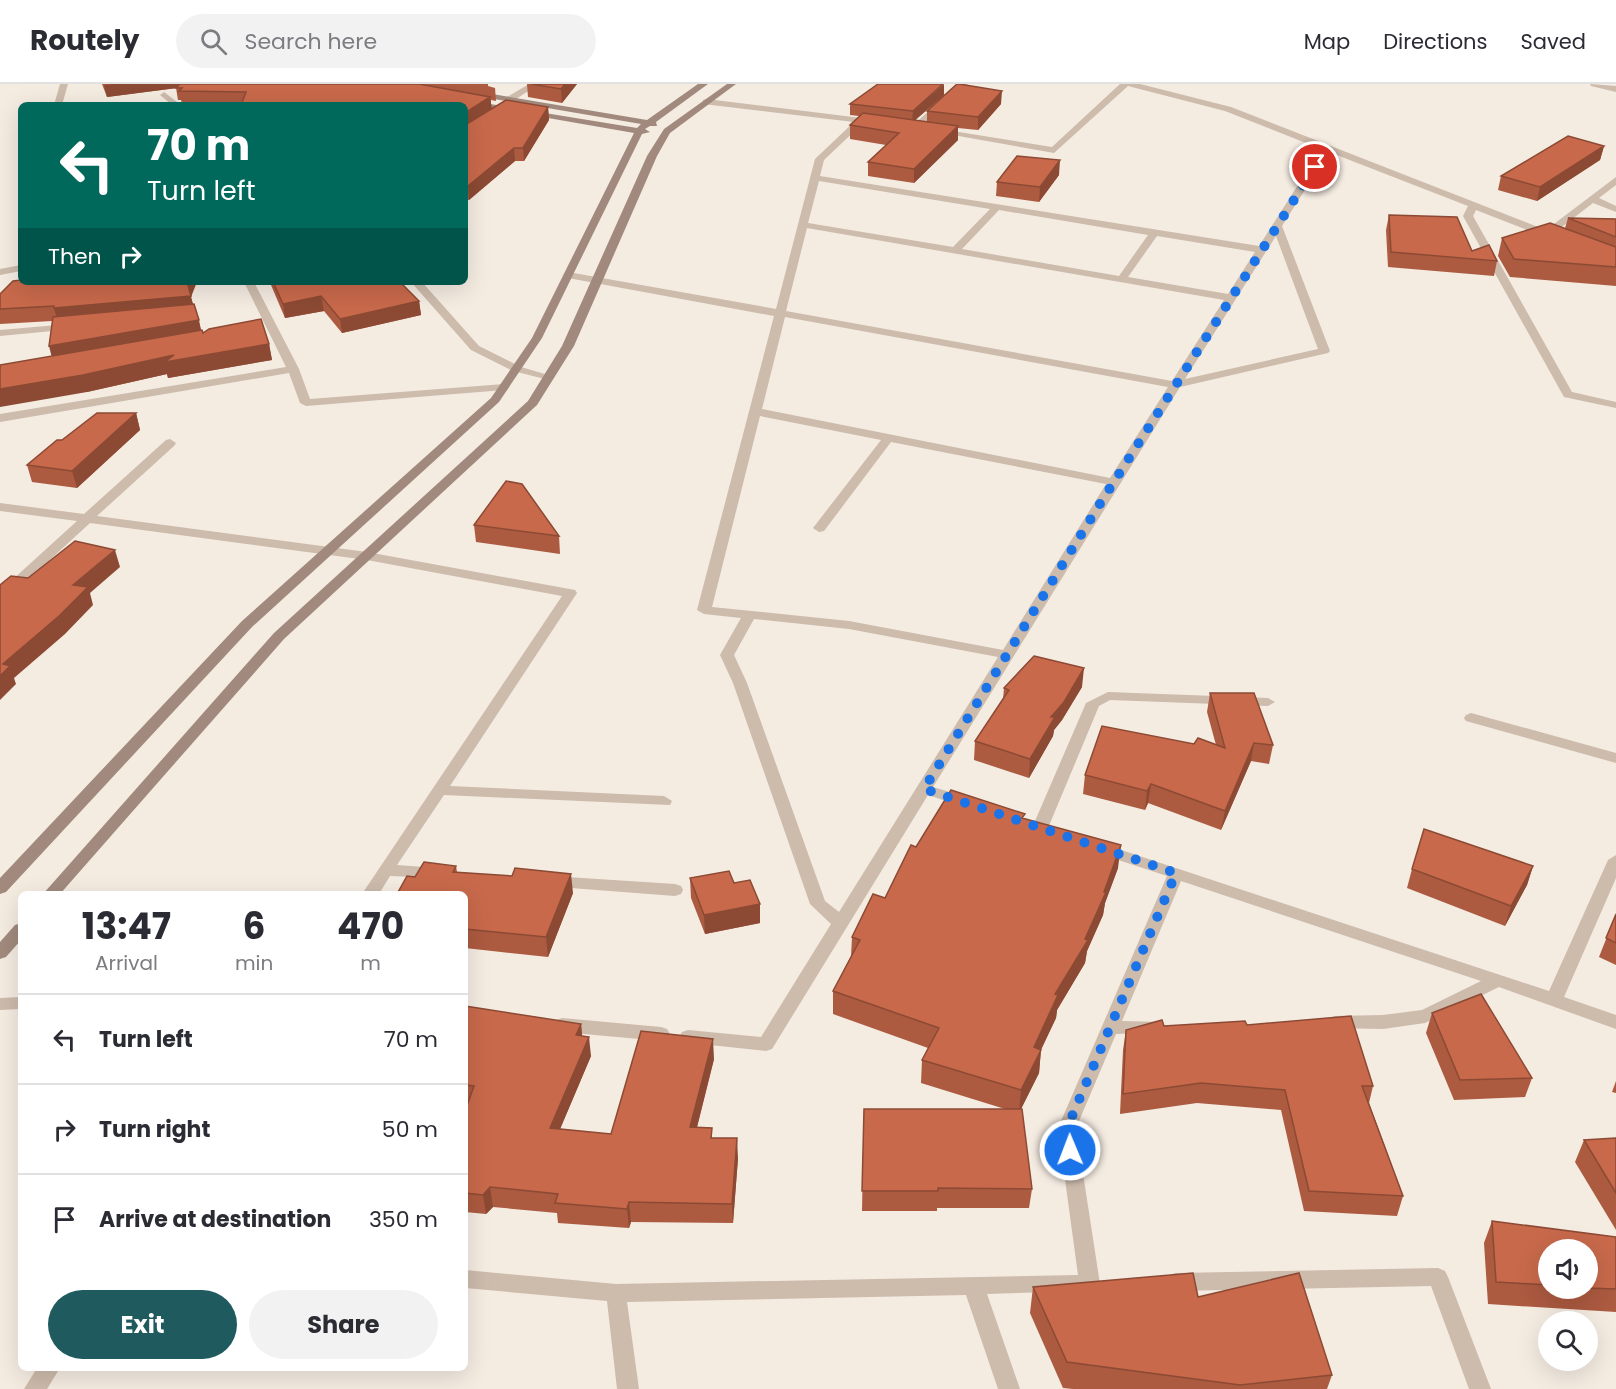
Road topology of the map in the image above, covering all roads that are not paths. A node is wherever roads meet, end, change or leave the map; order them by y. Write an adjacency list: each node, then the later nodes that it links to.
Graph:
1 (64, 84): 13 (street)
2 (535, 84): 12 (street)
3 (704, 84): 18 (street)
4 (732, 84): 15 (street)
5 (964, 84): 20 (street)
6 (1125, 84): 20 (street)
7 (1130, 84): 24 (street)
8 (1594, 84): 9 (street)
9 (1616, 88)
10 (464, 90): 12 (street)
11 (164, 95): 14 (street)
12 (510, 99): 17 (street); 18 (street)
13 (59, 102)
14 (173, 102)
15 (706, 102): 22 (street); 25 (street)
16 (468, 103): 17 (street)
17 (502, 109): 21 (street); 23 (street)
18 (651, 122): 22 (street); 23 (street)
19 (904, 126): 20 (street)
20 (915, 128)
21 (468, 131)
22 (667, 131): 23 (street); 42 (street)
23 (639, 133): 40 (street)
24 (1327, 147): 28 (street); 32 (street)
25 (817, 178): 29 (street); 31 (street)
26 (1616, 180): 27 (street)
27 (1592, 199): 30 (street); 34 (street)
28 (1474, 205): 34 (street); 54 (street)
29 (997, 207): 33 (street); 37 (street)
30 (1616, 209)
31 (804, 225): 37 (street); 46 (street)
32 (1277, 226): 36 (street); 52 (street)
33 (1154, 232): 36 (street); 41 (street)
34 (1546, 234): 35 (street)
35 (1560, 239)
36 (1262, 250): 45 (street)
37 (955, 251): 41 (street)
38 (18, 269): 39 (street)
39 (0, 272)
40 (568, 275): 42 (street); 50 (street)
41 (1122, 279): 45 (street)
42 (597, 280): 46 (street); 51 (street)
43 (250, 285): 49 (street)
44 (419, 285): 50 (street)
45 (1231, 298): 52 (street)
46 (781, 313): 52 (street); 55 (street)
47 (83, 326): 48 (street)
48 (0, 333)
49 (293, 369): 53 (street); 56 (street)
50 (517, 369): 51 (street); 53 (street)
51 (549, 377): 64 (street)
52 (1176, 385): 59 (street)
53 (504, 387): 63 (street)
54 (1616, 405)
55 (754, 411): 57 (street); 66 (street)
56 (0, 418)
57 (888, 438): 59 (street); 62 (street)
58 (170, 443): 61 (street)
59 (1114, 482): 67 (street)
60 (0, 507): 61 (street)
61 (89, 519): 63 (street); 65 (street)
62 (819, 528)
63 (328, 551): 64 (street); 82 (street)
64 (367, 556): 72 (street); 84 (street)
65 (0, 598)
66 (749, 615): 67 (street); 86 (street)
67 (1007, 655): 71 (street)
68 (1268, 702): 75 (street)
69 (1471, 718): 70 (street)
70 (1616, 758)
71 (924, 789): 74 (street); 86 (street)
72 (440, 790): 73 (street); 78 (street)
73 (664, 801)
74 (987, 810)
75 (1040, 828)
76 (1085, 843): 79 (street)
77 (1616, 860): 90 (street)
78 (386, 870): 80 (street); 85 (street)
79 (1176, 873): 89 (street); 97 (street)
80 (455, 875)
81 (536, 881): 83 (street)
82 (0, 888)
83 (675, 890)
84 (54, 891)
85 (372, 891)
86 (841, 923): 94 (street)
87 (18, 932): 88 (street)
88 (0, 953)
89 (1498, 980): 90 (street); 95 (street)
90 (1553, 1000): 93 (street)
91 (0, 1004): 92 (street)
92 (18, 1004)
93 (1616, 1022)
94 (546, 1023)
95 (1312, 1024)
96 (1169, 1026): 97 (street)
97 (1110, 1028): 100 (street)
98 (468, 1279): 103 (street)
99 (1160, 1283): 108 (street)
100 (1090, 1284): 101 (street); 102 (street)
101 (1113, 1284)
102 (974, 1287): 103 (street); 107 (street)
103 (616, 1293): 106 (street)
104 (48, 1371): 105 (street)
105 (35, 1389)
106 (628, 1389)
107 (1009, 1389)
108 (1480, 1389)

